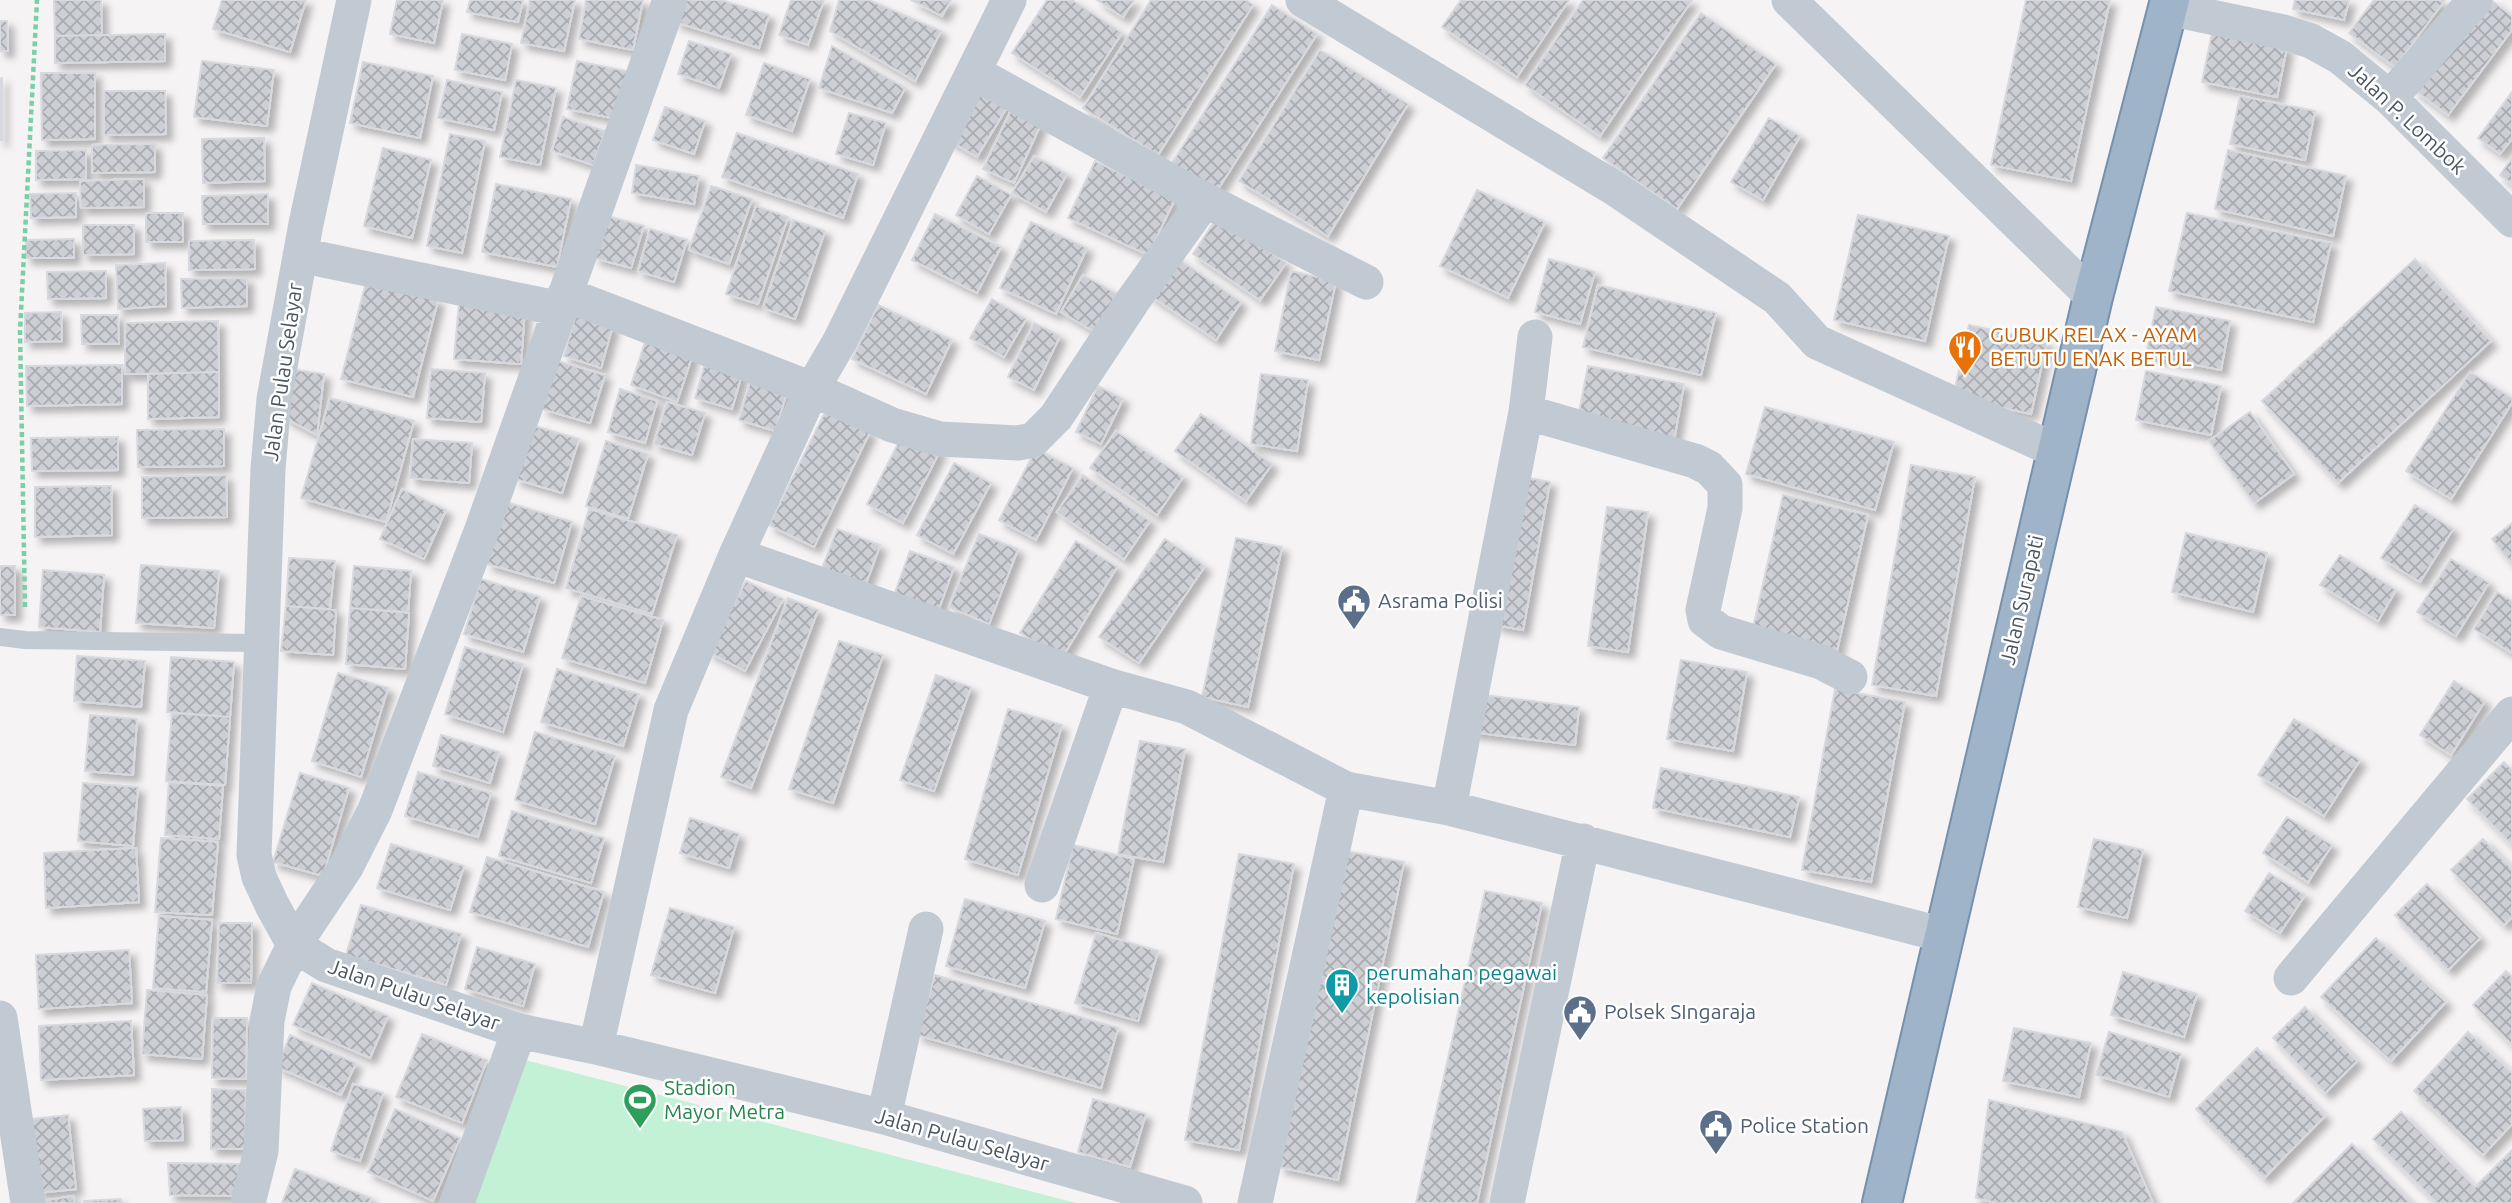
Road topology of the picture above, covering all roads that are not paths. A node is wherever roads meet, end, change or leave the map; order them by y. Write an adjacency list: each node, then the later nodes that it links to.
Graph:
1 (354, 0): 12 (street, Jalan Pulau Selayar)
2 (670, 0): 15 (street)
3 (1009, 0): 8 (street)
4 (1303, 0): 19 (street)
5 (1789, 0): 14 (street)
6 (2475, 0): 9 (street)
7 (2169, 4): 9 (street, Jalan P. Lombok); 14 (highway, Jalan Surapati)
8 (975, 73): 10 (street); 17 (street)
9 (2390, 98): 11 (street, Jalan P. Lombok)
10 (1205, 200): 13 (street); 17 (street)
11 (2512, 220)
12 (300, 255): 15 (street); 22 (street, Jalan Pulau Selayar)
13 (1366, 282)
14 (2093, 297): 19 (highway, Jalan Surapati)
15 (563, 302): 17 (street); 32 (street)
16 (1535, 337): 18 (street)
17 (812, 389): 20 (street)
18 (1526, 412): 23 (street); 27 (street)
19 (2057, 451): 31 (highway, Jalan Surapati)
20 (736, 555): 24 (street); 36 (street)
21 (0, 637): 22 (lane)
22 (263, 643): 32 (street, Jalan Pulau Selayar)
23 (1850, 677)
24 (1111, 686): 26 (street); 29 (street)
25 (2512, 714): 33 (street)
26 (1346, 789): 27 (street); 42 (street)
27 (1449, 808): 28 (street)
28 (1583, 841): 31 (street); 43 (street)
29 (1042, 885)
30 (926, 929): 37 (street)
31 (1944, 935): 44 (highway, Jalan Surapati)
32 (295, 945): 35 (street, Jalan Pulau Selayar); 39 (street)
33 (2291, 978)
34 (0, 1018): 38 (street)
35 (519, 1031): 36 (street, Jalan Pulau Selayar); 40 (street)
36 (596, 1046): 37 (street, Jalan Pulau Selayar)
37 (884, 1118): 41 (street, Jalan Pulau Selayar)
38 (28, 1203)
39 (248, 1203)
40 (457, 1203)
41 (1185, 1203)
42 (1255, 1203)
43 (1507, 1203)
44 (1882, 1203)

